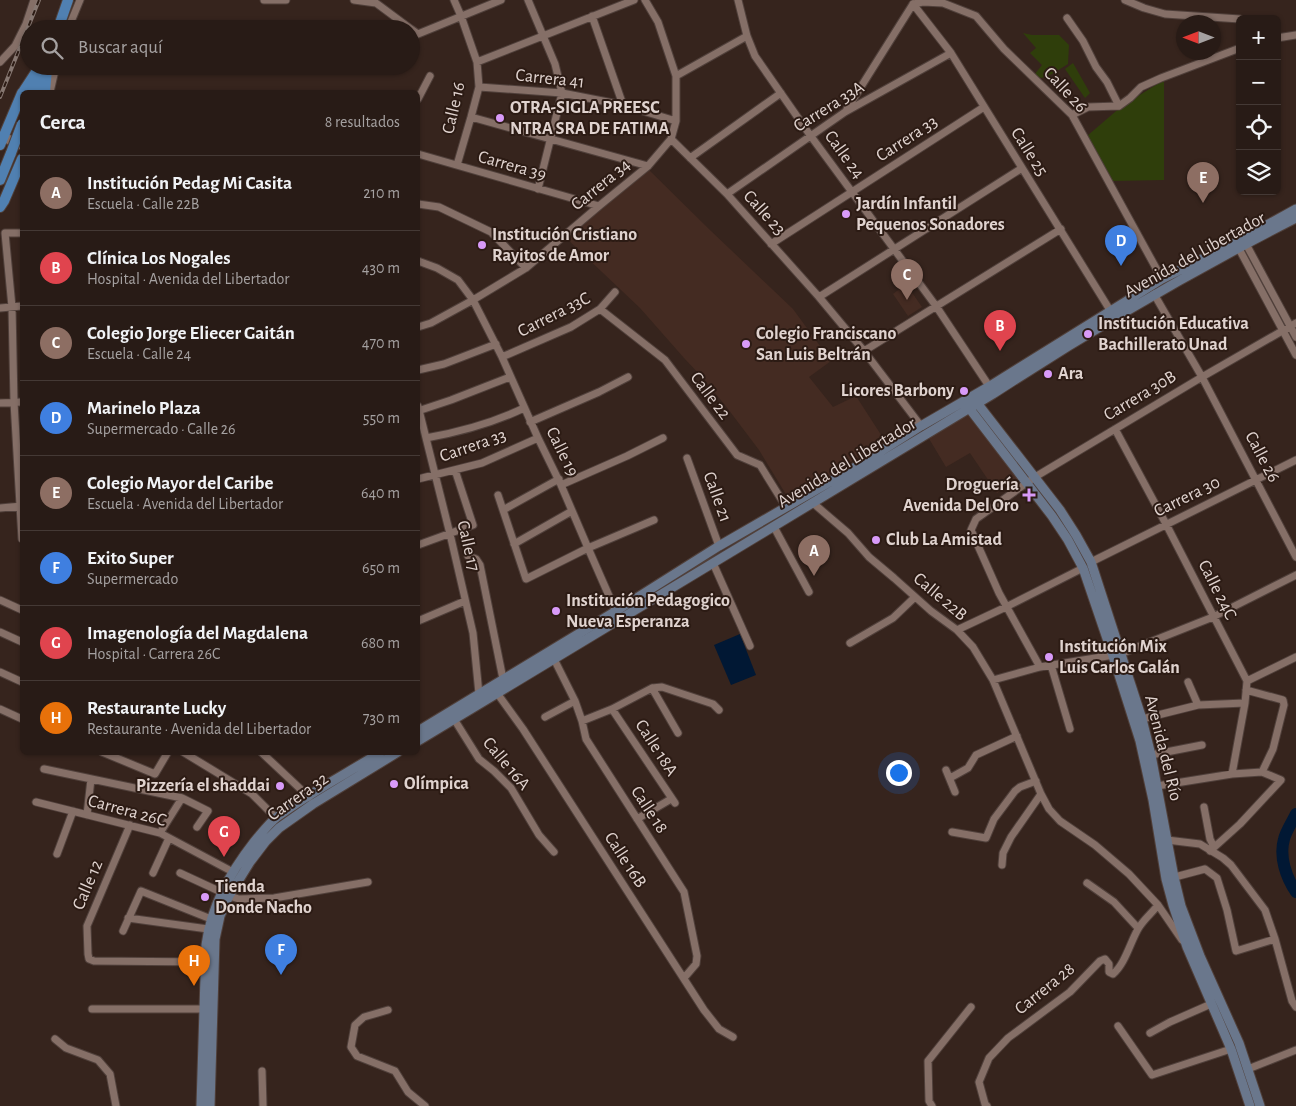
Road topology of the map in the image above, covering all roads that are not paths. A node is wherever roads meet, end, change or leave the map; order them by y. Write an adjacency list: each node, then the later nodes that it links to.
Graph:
1 (34, 0): 20 (street)
2 (68, 0): 21 (main road)
3 (80, 0): 22 (street)
4 (264, 0): 5 (street)
5 (286, 0)
6 (354, 0): 14 (street)
7 (454, 0): 16 (street, Calle 16)
8 (501, 0): 16 (street)
9 (528, 0): 27 (street)
10 (634, 0): 17 (street)
11 (645, 0): 39 (street)
12 (738, 0): 28 (street, Calle 24)
13 (1125, 0): 19 (street)
14 (378, 2): 23 (street)
15 (913, 4): 31 (street, Calle 25); 52 (street); 53 (street, Calle 26)
16 (461, 16): 24 (street); 33 (street, Calle 16)
17 (592, 16): 27 (street); 49 (street)
18 (1067, 18): 50 (street)
19 (1236, 19)
20 (27, 20)
21 (61, 20)
22 (72, 20)
23 (400, 20)
24 (420, 33)
25 (20, 35): 32 (street)
26 (1296, 35): 29 (street)
27 (543, 36): 33 (street); 45 (street)
28 (747, 36): 39 (street); 46 (street, Calle 24)
29 (1281, 37)
30 (1236, 50): 50 (street)
31 (951, 53): 51 (street, Calle 25); 52 (street, Carrera 33A)
32 (0, 60)
33 (477, 62): 40 (street, Calle 16)
34 (34, 75): 41 (main road)
35 (42, 75): 42 (main road)
36 (45, 75): 43 (main road)
37 (54, 75): 44 (street)
38 (430, 76): 47 (street)
39 (676, 76): 55 (street)
40 (478, 87): 45 (street, Carrera 41); 54 (street, Calle 16)
41 (25, 90)
42 (35, 90)
43 (44, 90)
44 (50, 90)
45 (562, 93): 49 (street, Carrera 41); 59 (street)
46 (781, 93): 57 (street, Calle 24); 63 (street)
47 (420, 95)
48 (20, 99): 58 (main road)
49 (623, 105): 55 (street, Carrera 41)
50 (1119, 106): 53 (street)
51 (984, 107): 67 (street, Calle 25); 70 (street, Carrera 33)
52 (846, 112): 57 (street, Carrera 33A)
53 (1072, 115): 84 (street, Calle 26)
54 (471, 117): 59 (street); 65 (street, Calle 16)
55 (676, 120): 60 (street)
56 (20, 129): 68 (main road, bridge)
57 (810, 135): 70 (street, Calle 24); 71 (street, Carrera 33A)
58 (1, 139): 61 (street)
59 (550, 139): 66 (street); 69 (street)
60 (671, 139): 63 (street, Calle 23); 66 (street, Carrera 34)
61 (20, 144)
62 (420, 155): 65 (street, Carrera 39)
63 (690, 158): 71 (street, Calle 23)
64 (20, 165): 74 (main road)
65 (456, 165): 69 (street, Carrera 39)
66 (648, 166): 73 (street, Carrera 34)
67 (1022, 168): 77 (street, Calle 25); 81 (street)
68 (0, 180)
69 (538, 189): 73 (street, Carrera 39)
70 (852, 192): 79 (street, Carrera 33); 81 (street, Calle 24)
71 (727, 194): 79 (street, Calle 23)
72 (420, 204): 83 (street)
73 (599, 206): 83 (street, Carrera 34)
74 (0, 207)
75 (1296, 209): 80 (main road, Avenida del Libertador)
76 (1296, 218): 80 (main road, Avenida del Libertador)
77 (1061, 229): 90 (street); 94 (street, Calle 25)
78 (20, 232): 91 (street)
79 (771, 244): 87 (street, Calle 23)
80 (1240, 244): 84 (main road, Avenida del Libertador); 86 (main road, Avenida del Libertador); 95 (street); 97 (street)
81 (894, 249): 87 (street); 90 (street, Calle 24)
82 (420, 262): 88 (street, Calle 19)
83 (526, 268): 88 (street, Carrera 34)
84 (1162, 279): 94 (main road, Avenida del Libertador)
85 (615, 292): 93 (street, Carrera 33C)
86 (1154, 294): 94 (main road, Avenida del Libertador); 104 (street, Calle 26)
87 (819, 297): 100 (street, Calle 23)
88 (473, 300): 96 (street, Carrera 34); 99 (street, Calle 19)
89 (20, 306): 91 (street)
90 (936, 306): 100 (street); 107 (street, Calle 24)
91 (12, 307): 92 (street); 108 (street)
92 (0, 308)
93 (600, 309): 102 (street, Carrera 33C); 134 (street, Calle 22)
94 (1113, 315): 107 (main road, Avenida del Libertador)
95 (1293, 324): 97 (street, Carrera 30B); 98 (street)
96 (420, 326)
97 (1282, 330): 101 (street); 104 (street, Carrera 30B)
98 (1296, 337)
99 (496, 344): 102 (street, Calle 19); 103 (street)
100 (864, 351): 116 (street, Calle 23)
101 (1296, 355)
102 (502, 358): 105 (street, Calle 19)
103 (420, 370)
104 (1202, 376): 117 (street, Carrera 30B); 127 (street, Calle 26)
105 (510, 377): 112 (street); 113 (street, Calle 19)
106 (628, 377): 115 (street)
107 (991, 390): 111 (main road, Avenida del Libertador)
108 (14, 402): 109 (street); 110 (street); 130 (street)
109 (20, 402)
110 (0, 403)
111 (971, 403): 116 (main road, Avenida del Libertador); 125 (main road, Avenida del Río); 129 (main road, Avenida del Río); 132 (main road, Avenida del Libertador)
112 (420, 408)
113 (524, 408): 115 (street, Calle 19); 118 (street)
114 (420, 416): 118 (street, Calle 17)
115 (530, 422): 119 (street, Calle 19)
116 (921, 426): 134 (main road, Avenida del Libertador)
117 (1115, 429): 125 (street, Carrera 30B); 139 (street, Calle 24C)
118 (426, 438): 124 (street, Calle 17)
119 (538, 438): 123 (street, Carrera 33); 128 (street, Calle 19)
120 (663, 438): 128 (street)
121 (687, 458): 144 (street, Calle 21)
122 (1296, 460): 127 (street, Carrera 30)
123 (455, 470): 124 (street, Carrera 33); 141 (street)
124 (435, 475): 126 (street, Carrera 33); 141 (street, Calle 17)
125 (1035, 477): 129 (street, Carrera 30B); 148 (main road, Avenida del Río)
126 (420, 479)
127 (1256, 480): 139 (street, Carrera 30); 147 (street, Calle 26)
128 (560, 482): 136 (street); 137 (street, Calle 19)
129 (1027, 483): 150 (main road, Avenida del Río); 156 (street, Carrera 30B)
130 (20, 491)
131 (498, 495): 136 (street)
132 (813, 503): 140 (main road, Avenida del Libertador); 153 (street, Calle 22B)
133 (20, 506): 135 (street)
134 (786, 507): 144 (main road, Avenida del Libertador)
135 (0, 508)
136 (503, 510): 143 (street)
137 (572, 511): 143 (street); 145 (street, Calle 19)
138 (654, 520): 145 (street)
139 (1166, 524): 148 (street, Carrera 30); 159 (street, Calle 24C)
140 (774, 527): 149 (main road, Avenida del Libertador); 152 (street)
141 (450, 534): 142 (street); 155 (street, Calle 17)
142 (420, 544)
143 (514, 544): 145 (street)
144 (719, 546): 158 (main road, Avenida del Libertador)
145 (588, 548): 158 (street, Calle 19)
146 (468, 556): 172 (street)
147 (1296, 557)
148 (1091, 562): 166 (main road, Avenida del Río)
149 (713, 563): 158 (main road, Avenida del Libertador); 165 (street)
150 (1083, 568): 156 (street); 166 (main road, Avenida del Río)
151 (1296, 575): 159 (street)
152 (809, 592)
153 (915, 597): 161 (street, Calle 22B); 164 (street)
154 (0, 600): 157 (street)
155 (465, 601): 160 (street); 180 (street, Calle 17)
156 (1006, 607): 161 (street); 170 (street, Carrera 30B)
157 (20, 609)
158 (617, 615): 168 (main road, Avenida del Libertador); 172 (main road, Avenida del Libertador)
159 (1213, 617): 166 (street); 174 (street, Calle 24C)
160 (420, 620)
161 (956, 630): 173 (street, Calle 22B)
162 (0, 632): 163 (street)
163 (20, 641)
164 (850, 643)
165 (750, 646)
166 (1116, 655): 169 (street); 190 (main road, Avenida del Río); 236 (main road, Avenida del Río)
167 (1296, 657): 174 (street)
168 (554, 659): 179 (main road, Avenida del Libertador); 181 (street, Calle 18)
169 (1051, 665): 170 (street); 193 (street)
170 (1040, 667): 173 (street)
171 (0, 672): 175 (street)
172 (503, 679): 180 (main road, Avenida del Libertador)
173 (993, 680): 195 (street, Calle 22B)
174 (1247, 680): 178 (street)
175 (20, 681)
176 (1188, 682): 183 (street)
177 (652, 688): 185 (street); 186 (street); 194 (street)
178 (1246, 690): 182 (street); 207 (street)
179 (497, 693): 189 (main road, Avenida del Libertador); 250 (street, Calle 16B)
180 (479, 694): 192 (main road, Avenida del Libertador)
181 (575, 701): 187 (street); 191 (street, Calle 18)
182 (1245, 703): 183 (street); 208 (street)
183 (1198, 705): 190 (street)
184 (0, 709): 188 (street)
185 (612, 709): 191 (street); 222 (street, Calle 18A)
186 (718, 710)
187 (545, 717)
188 (20, 718)
189 (454, 719): 196 (main road, Avenida del Libertador); 230 (street, Calle 16A)
190 (1142, 719): 204 (main road, Avenida del Río)
191 (582, 721): 222 (street, Calle 18)
192 (420, 729)
193 (1070, 729)
194 (678, 733)
195 (1017, 736): 209 (street); 211 (street, Calle 22B)
196 (420, 740)
197 (1202, 745): 204 (street)
198 (109, 755): 199 (street)
199 (166, 755)
200 (188, 755): 221 (street)
201 (264, 755): 215 (street)
202 (376, 755): 215 (main road)
203 (393, 755): 239 (main road, Carrera 32)
204 (1151, 755): 212 (main road, Avenida del Río)
205 (44, 769): 210 (street)
206 (946, 770): 209 (street)
207 (1262, 772): 208 (street); 229 (street)
208 (1232, 774): 212 (street)
209 (950, 778): 213 (street)
210 (91, 779): 216 (street); 220 (street)
211 (1036, 781): 214 (street, Calle 22B); 225 (street)
212 (1157, 786): 228 (main road, Avenida del Río)
213 (955, 792)
214 (1041, 794): 232 (street); 240 (street, Calle 22B)
215 (309, 796): 221 (main road)
216 (182, 798): 224 (street); 226 (street)
217 (36, 802): 219 (street, Carrera 26C)
218 (1204, 807): 229 (street)
219 (73, 812): 220 (street, Carrera 26C); 231 (street)
220 (87, 815): 223 (street, Carrera 26C)
221 (276, 818): 233 (main road)
222 (637, 819): 250 (street, Calle 18)
223 (130, 825): 226 (street, Carrera 26C); 248 (street, Calle 12)
224 (197, 827)
225 (952, 832)
226 (160, 833): 227 (street, Carrera 26C)
227 (170, 838): 233 (street, Carrera 26C); 234 (street)
228 (1167, 840): 229 (street); 236 (main road, Avenida del Río)
229 (1212, 849): 246 (street)
230 (554, 852)
231 (57, 854)
232 (1002, 865)
233 (233, 872): 239 (main road)
234 (153, 873)
235 (180, 873): 239 (street)
236 (1170, 878): 246 (street); 247 (main road, Avenida del Río); 249 (main road, Avenida del Río)
237 (368, 882): 239 (street)
238 (1087, 883): 243 (street)
239 (225, 894): 242 (main road); 267 (main road)
240 (1158, 905): 243 (street); 247 (street, Calle 22B)
241 (128, 918): 242 (street); 244 (street); 245 (street)
242 (211, 919): 244 (main road)
243 (1138, 928): 271 (street, Carrera 28)
244 (208, 929): 248 (main road)
245 (123, 931)
246 (1275, 939): 253 (street)
247 (1186, 946): 249 (main road, Avenida del Río)
248 (206, 962): 254 (main road)
249 (1200, 967): 251 (main road, Avenida del Río)
250 (684, 978): 259 (street, Calle 16B)
251 (1213, 1000): 258 (street); 261 (main road, Avenida del Río); 263 (main road, Avenida del Río)
252 (971, 1007): 270 (street)
253 (1296, 1007)
254 (204, 1009): 255 (street); 266 (main road)
255 (92, 1010)
256 (388, 1010): 269 (street)
257 (1118, 1026): 261 (street)
258 (1150, 1033)
259 (733, 1037)
260 (55, 1039): 265 (street)
261 (1231, 1049): 272 (main road, Avenida del Río)
262 (1296, 1050): 263 (street)
263 (1248, 1069): 273 (main road, Avenida del Río)
264 (262, 1071): 268 (street)
265 (116, 1106)
266 (201, 1106)
267 (210, 1106)
268 (263, 1106)
269 (425, 1106)
270 (932, 1106)
271 (987, 1106)
272 (1250, 1106)
273 (1260, 1106)

